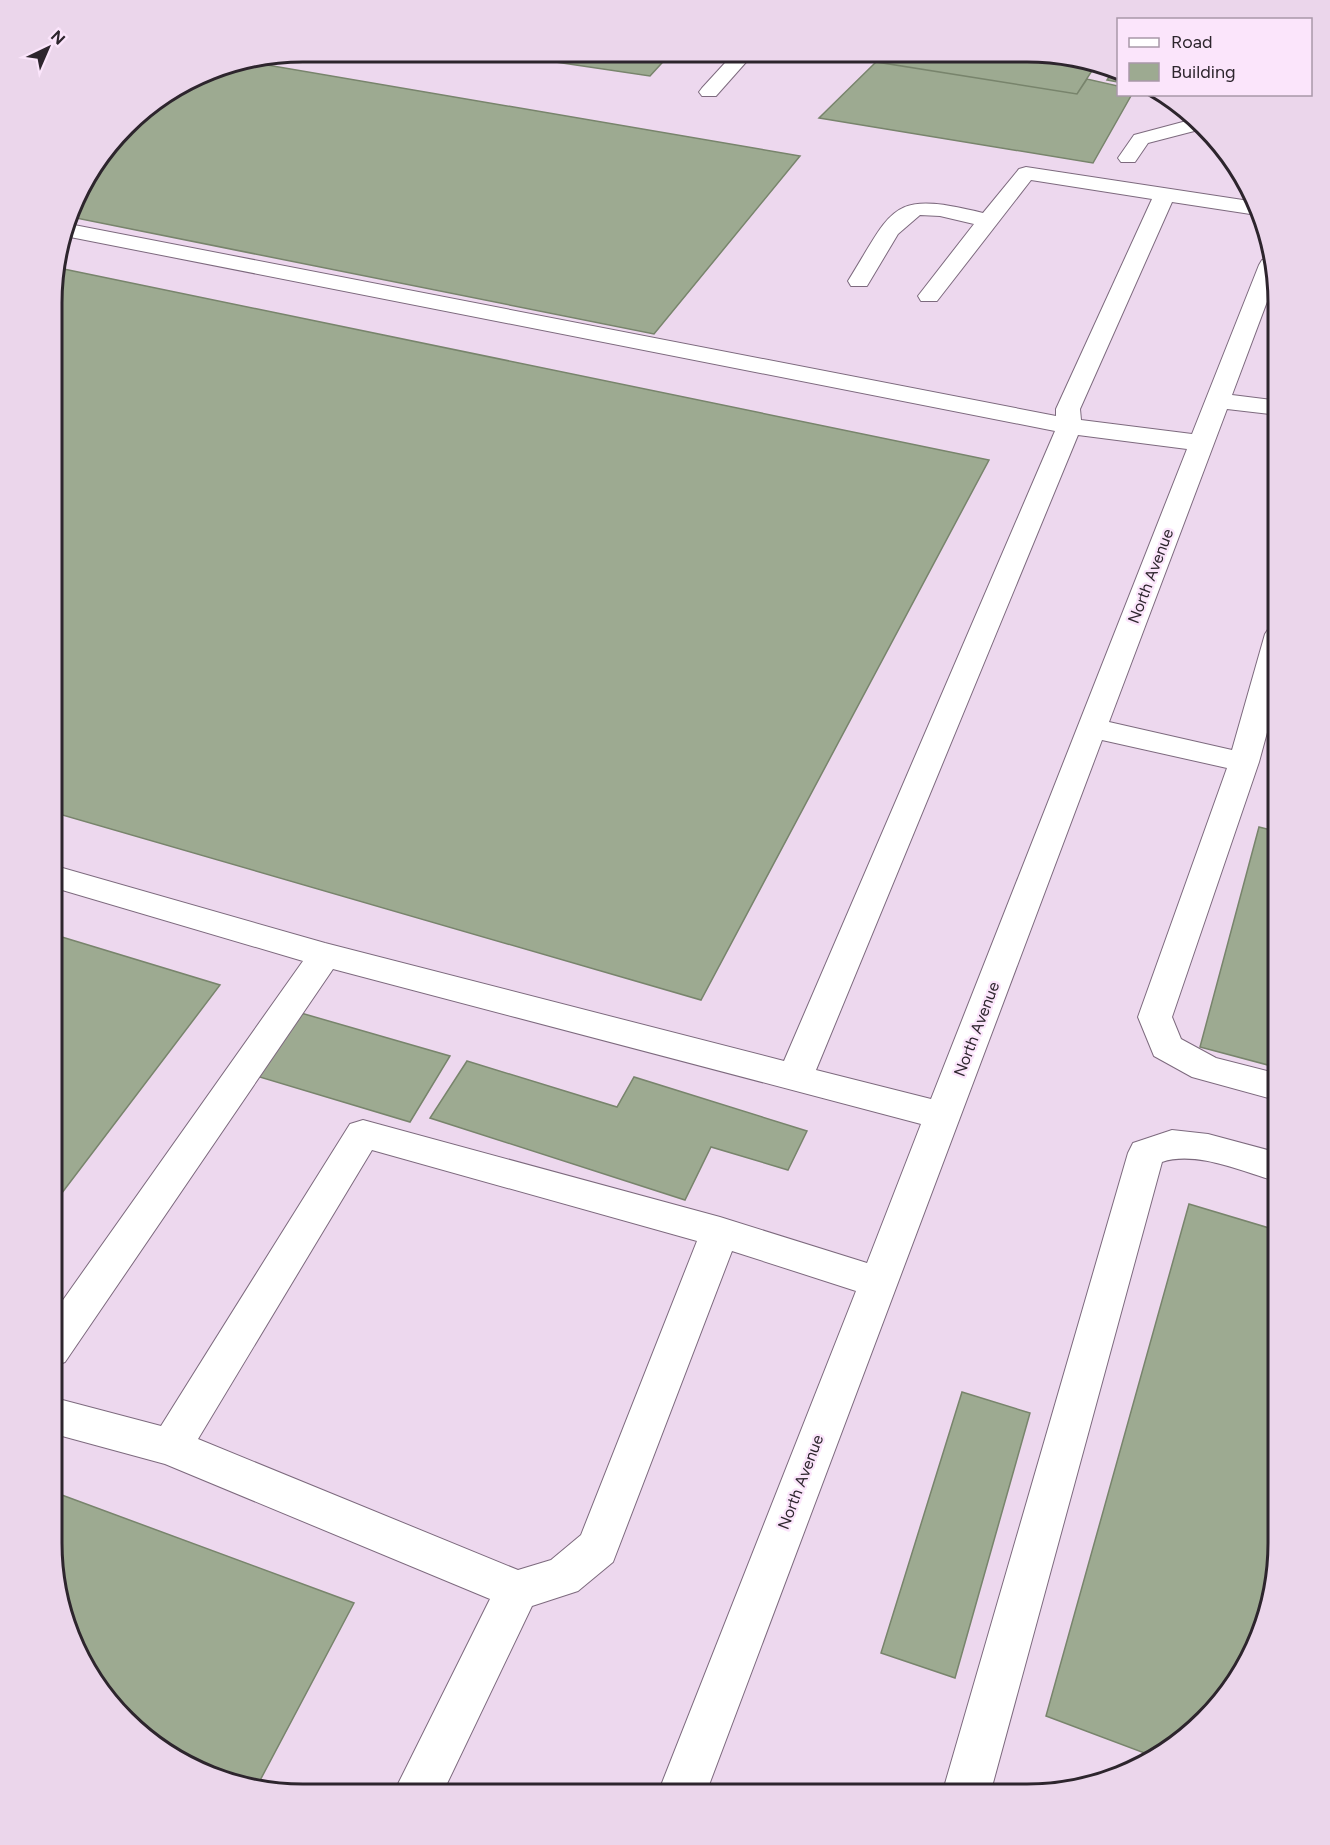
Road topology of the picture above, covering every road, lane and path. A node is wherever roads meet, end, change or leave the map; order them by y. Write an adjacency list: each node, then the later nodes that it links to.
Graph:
1 (737, 62): 2 (street)
2 (709, 92)
3 (1191, 126): 4 (street)
4 (1128, 158)
5 (1165, 194): 6 (street); 7 (street); 14 (street)
6 (1249, 208)
7 (988, 221): 10 (street); 11 (street)
8 (72, 231): 14 (street)
9 (1266, 274): 12 (street, North Avenue)
10 (859, 281)
11 (929, 296)
12 (1218, 400): 13 (street); 15 (street, North Avenue)
13 (1268, 407)
14 (1069, 426): 15 (street); 21 (street)
15 (1201, 443): 17 (street, North Avenue)
16 (1268, 674): 18 (street)
17 (1092, 728): 18 (street); 23 (street, North Avenue)
18 (1244, 762): 22 (street)
19 (62, 879): 20 (street)
20 (326, 955): 21 (street); 27 (street)
21 (795, 1078): 23 (street)
22 (1268, 1085)
23 (943, 1116): 26 (street, North Avenue)
24 (1268, 1165): 33 (street)
25 (720, 1232): 26 (street); 29 (street); 30 (street)
26 (877, 1282): 32 (street, North Avenue)
27 (62, 1334)
28 (62, 1418): 29 (street)
29 (171, 1447): 30 (street)
30 (517, 1590): 31 (street)
31 (422, 1784)
32 (685, 1784)
33 (969, 1784)

